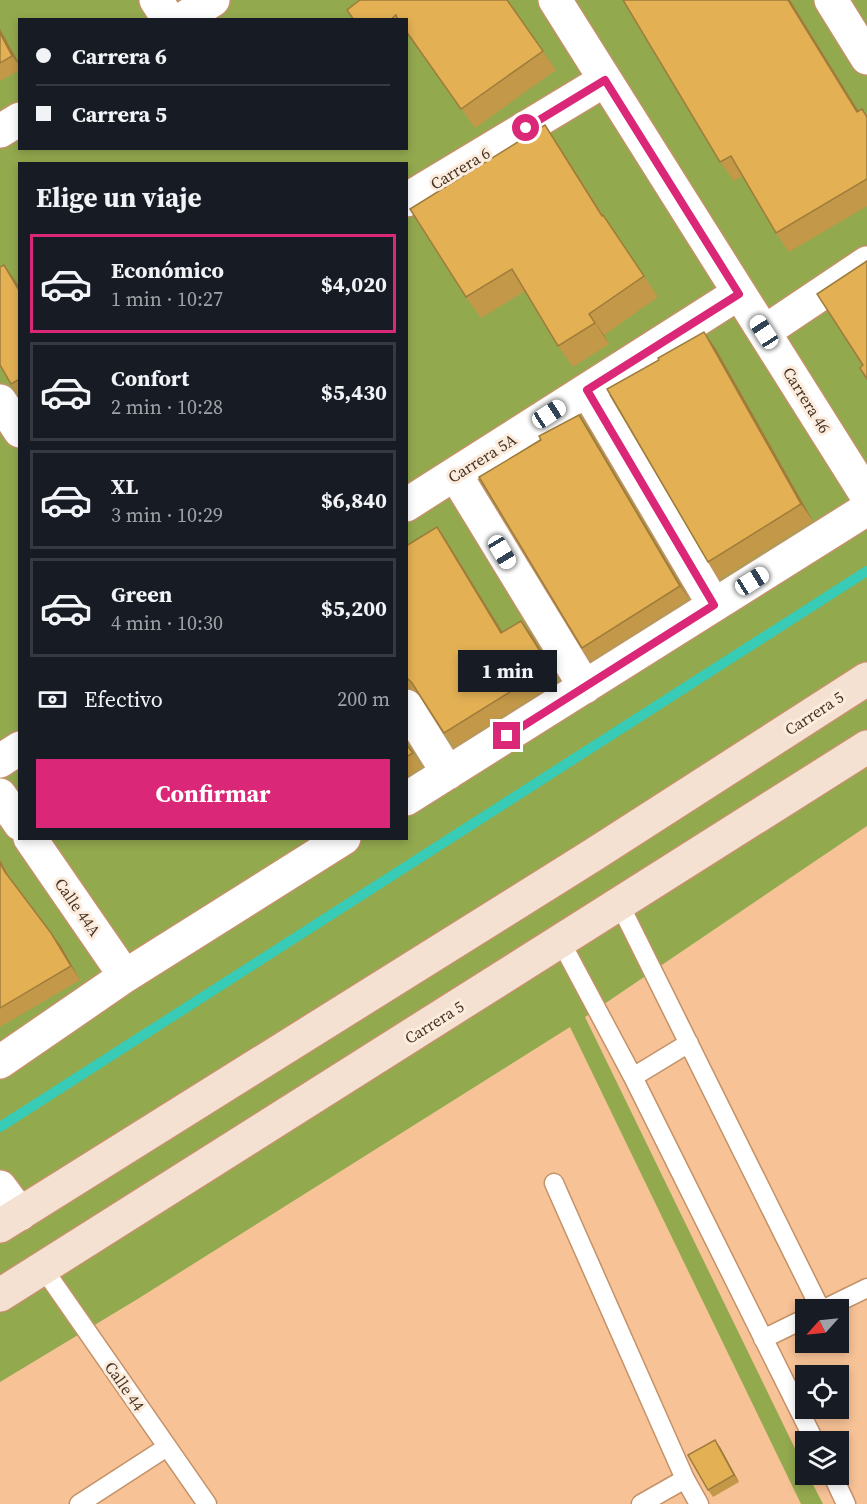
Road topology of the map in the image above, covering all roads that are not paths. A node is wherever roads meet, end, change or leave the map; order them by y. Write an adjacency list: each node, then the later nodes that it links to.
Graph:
1 (156, 0): 5 (street)
2 (213, 0): 6 (street)
3 (555, 0): 8 (street, Carrera 46)
4 (831, 0): 7 (street)
5 (168, 18)
6 (184, 18)
7 (867, 58)
8 (605, 80): 11 (street, Carrera 6); 13 (street, Carrera 46)
9 (18, 120): 10 (street)
10 (0, 131)
11 (408, 199)
12 (867, 263): 14 (street)
13 (739, 294): 14 (street, Carrera 46); 15 (street, Carrera 5A)
14 (764, 332): 21 (street, Carrera 46)
15 (587, 390): 20 (street, Carrera 5A); 24 (street)
16 (0, 400): 17 (street)
17 (18, 430)
18 (18, 434): 19 (street)
19 (0, 448)
20 (455, 474): 22 (street, Carrera 5A); 26 (street)
21 (867, 496)
22 (408, 504)
23 (867, 510): 24 (street)
24 (714, 605): 26 (street)
25 (867, 679): 46 (main road, Carrera 5)
26 (585, 687): 31 (street)
27 (408, 709): 31 (street)
28 (867, 747): 38 (main road, Carrera 5)
29 (18, 749): 30 (street)
30 (0, 761)
31 (448, 772): 33 (street)
32 (0, 795): 34 (street)
33 (408, 798)
34 (18, 821)
35 (31, 840): 40 (street, Calle 44A)
36 (337, 840): 37 (street)
37 (301, 850): 40 (street)
38 (620, 905): 39 (main road, Carrera 5); 41 (lane)
39 (561, 942): 43 (lane); 47 (main road, Carrera 5)
40 (125, 976): 42 (street)
41 (689, 1043): 43 (lane); 50 (lane)
42 (0, 1062)
43 (633, 1077): 53 (lane)
44 (554, 1184): 56 (lane)
45 (0, 1187): 46 (street)
46 (10, 1220)
47 (43, 1268): 49 (main road, Carrera 5); 55 (lane, Calle 44)
48 (867, 1288): 51 (lane)
49 (0, 1295)
50 (816, 1299)
51 (844, 1299)
52 (795, 1323): 53 (lane)
53 (763, 1339): 54 (lane)
54 (809, 1431)
55 (167, 1447): 58 (lane); 59 (lane, Calle 44)
56 (686, 1479): 60 (lane); 61 (lane)
57 (837, 1485): 62 (lane)
58 (80, 1504)
59 (207, 1504)
60 (641, 1504)
61 (699, 1504)
62 (846, 1504)

